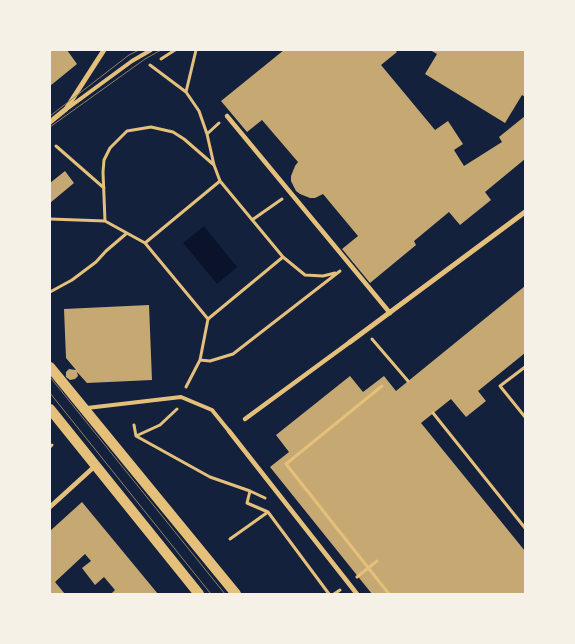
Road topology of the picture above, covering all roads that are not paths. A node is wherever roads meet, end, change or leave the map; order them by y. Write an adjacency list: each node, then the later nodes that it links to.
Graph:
1 (104, 50): 3 (street)
2 (151, 50): 3 (lane)
3 (66, 109): 5 (street)
4 (227, 116): 7 (street)
5 (50, 122)
6 (525, 212): 7 (street)
7 (390, 313): 8 (street)
8 (350, 342): 12 (street)
9 (50, 367): 10 (main road)
10 (83, 408): 13 (lane); 17 (main road)
11 (50, 409): 14 (main road)
12 (245, 419)
13 (229, 431): 18 (street)
14 (96, 466): 15 (street); 16 (main road)
15 (50, 507)
16 (199, 594)
17 (236, 594)
18 (357, 594)

